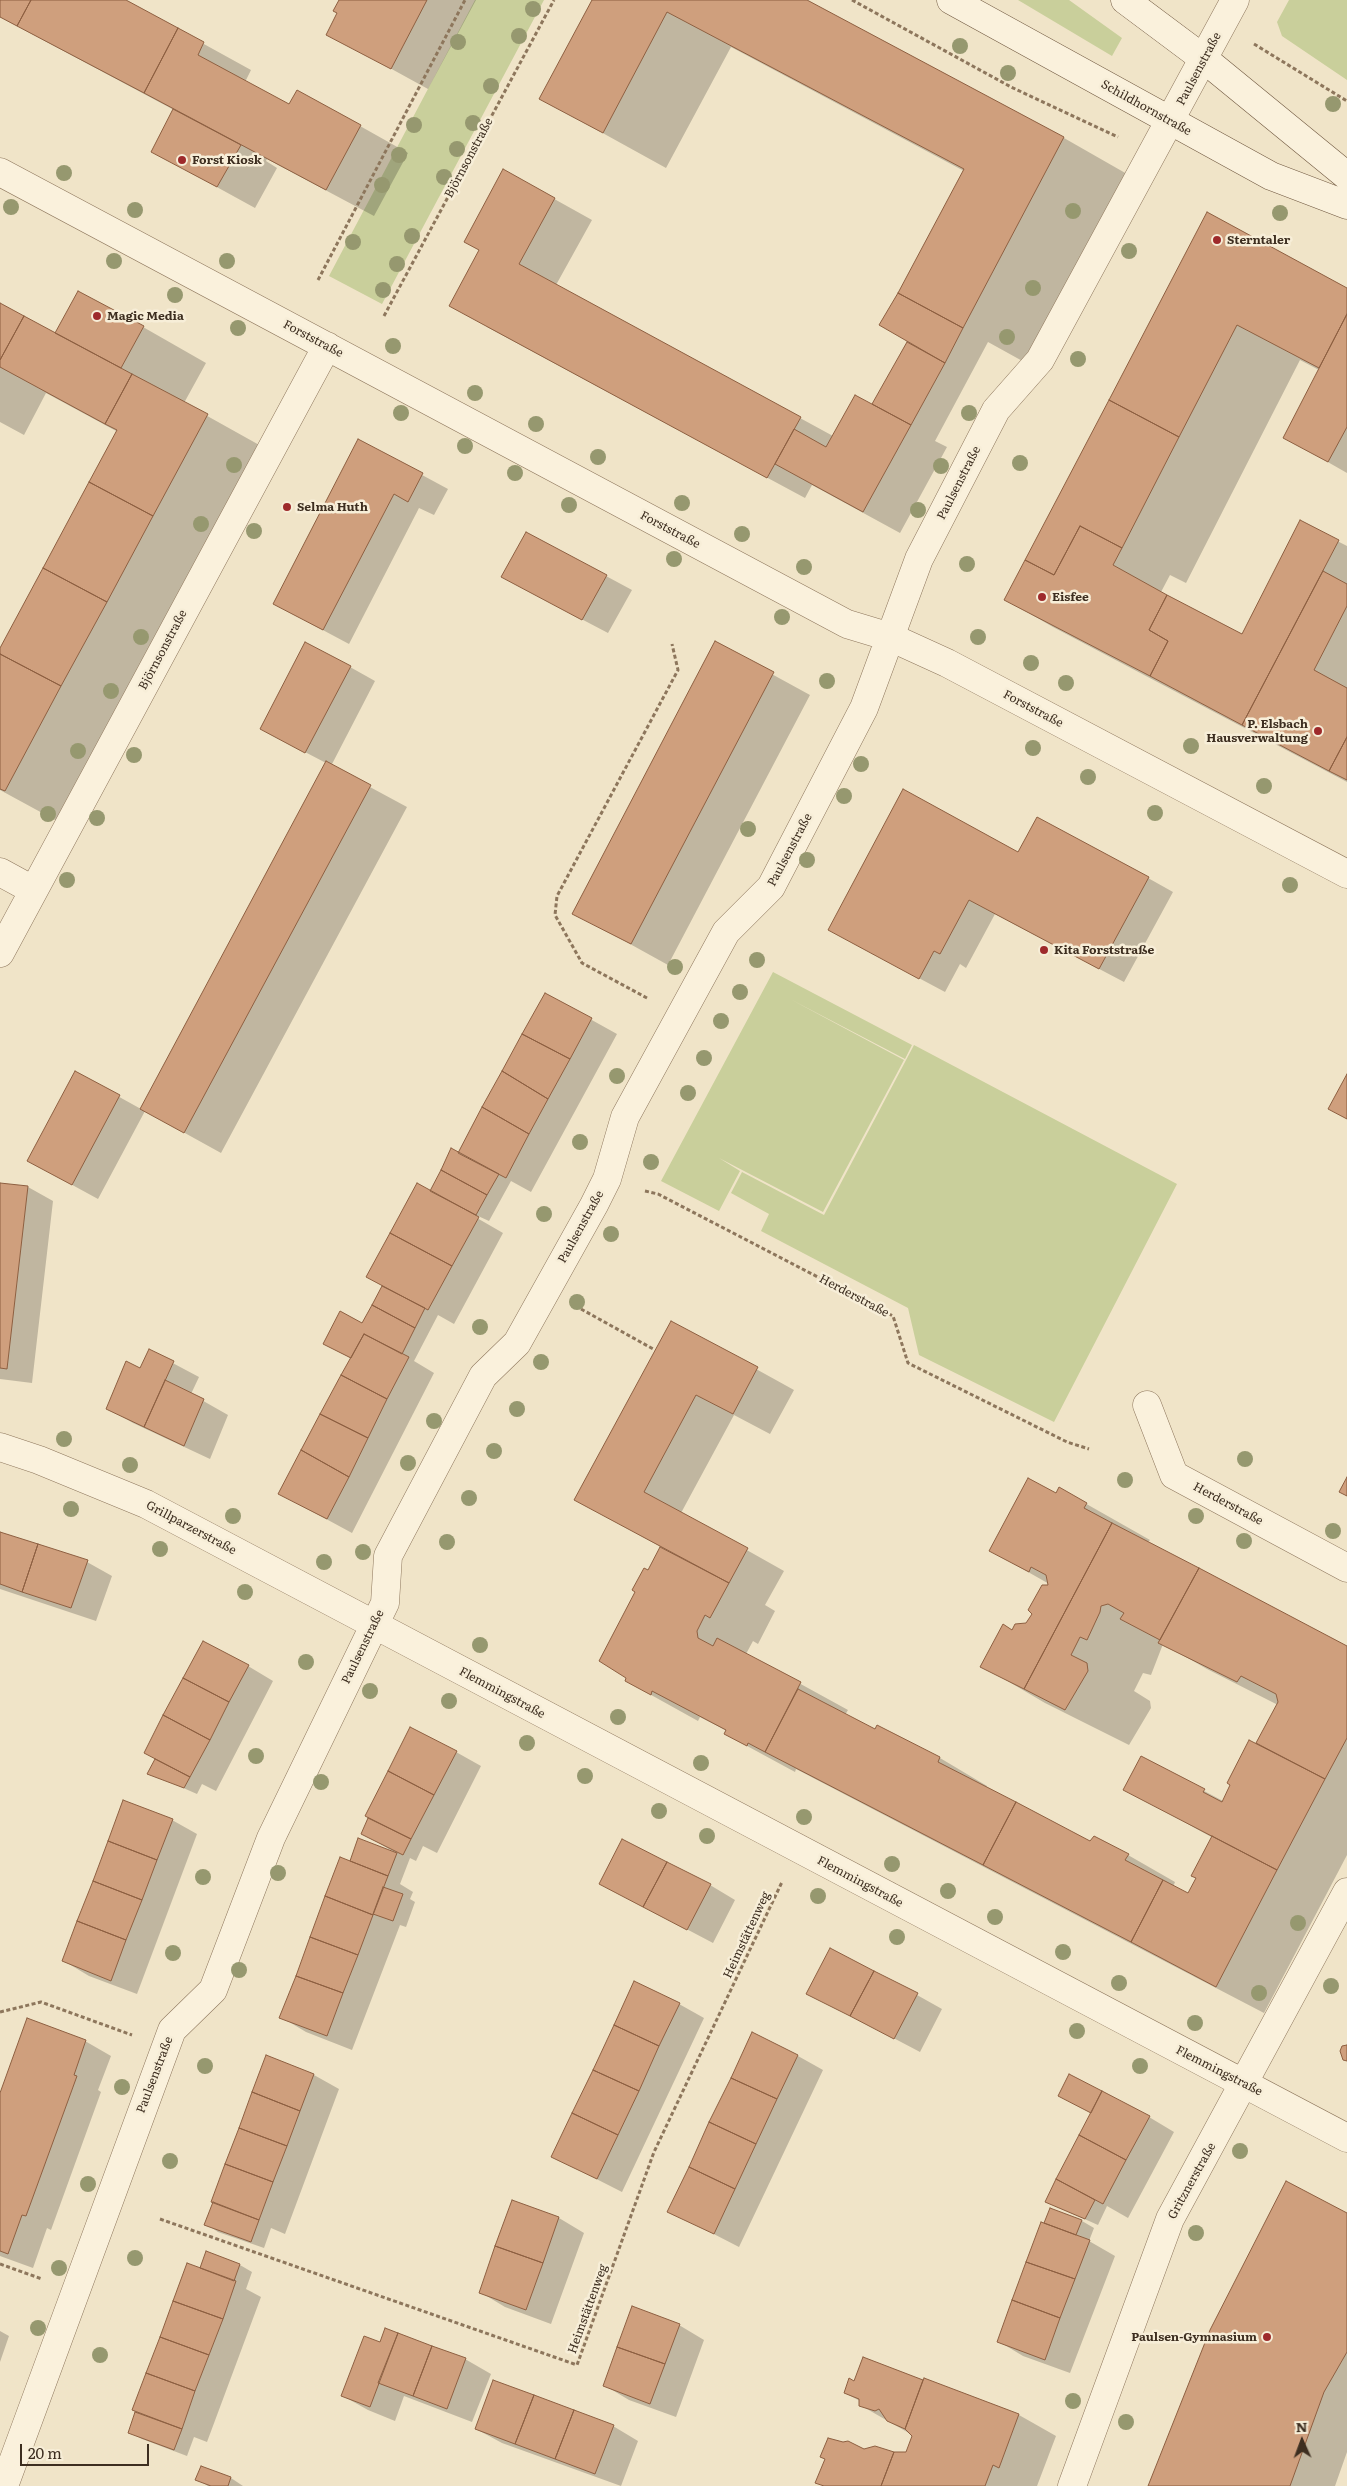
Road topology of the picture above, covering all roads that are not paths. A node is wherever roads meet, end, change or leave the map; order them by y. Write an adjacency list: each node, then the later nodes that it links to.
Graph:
1 (951, 0): 5 (street, Schildhornstraße)
2 (1125, 0): 4 (street)
3 (1235, 0): 4 (street, Paulsenstraße)
4 (1204, 59): 5 (street, Paulsenstraße); 7 (street)
5 (1170, 122): 8 (street, Schildhornstraße); 10 (street, Paulsenstraße)
6 (0, 172): 9 (street, Forststraße)
7 (1347, 176)
8 (1347, 205)
9 (327, 346): 10 (street, Forststraße); 13 (street, Björnsonstraße)
10 (890, 637): 12 (street, Forststraße); 18 (street, Paulsenstraße)
11 (0, 872): 13 (street)
12 (1347, 874)
13 (33, 890): 14 (street, Björnsonstraße)
14 (0, 953)
15 (1147, 1406): 17 (street, Herderstraße)
16 (0, 1447): 18 (street, Grillparzerstraße)
17 (1347, 1568)
18 (374, 1625): 20 (street, Flemmingstraße); 22 (street, Paulsenstraße)
19 (1347, 1892): 20 (street, Gritznerstraße)
20 (1245, 2084): 21 (street, Flemmingstraße); 23 (street, Gritznerstraße)
21 (1347, 2138)
22 (4, 2486)
23 (1072, 2486)

